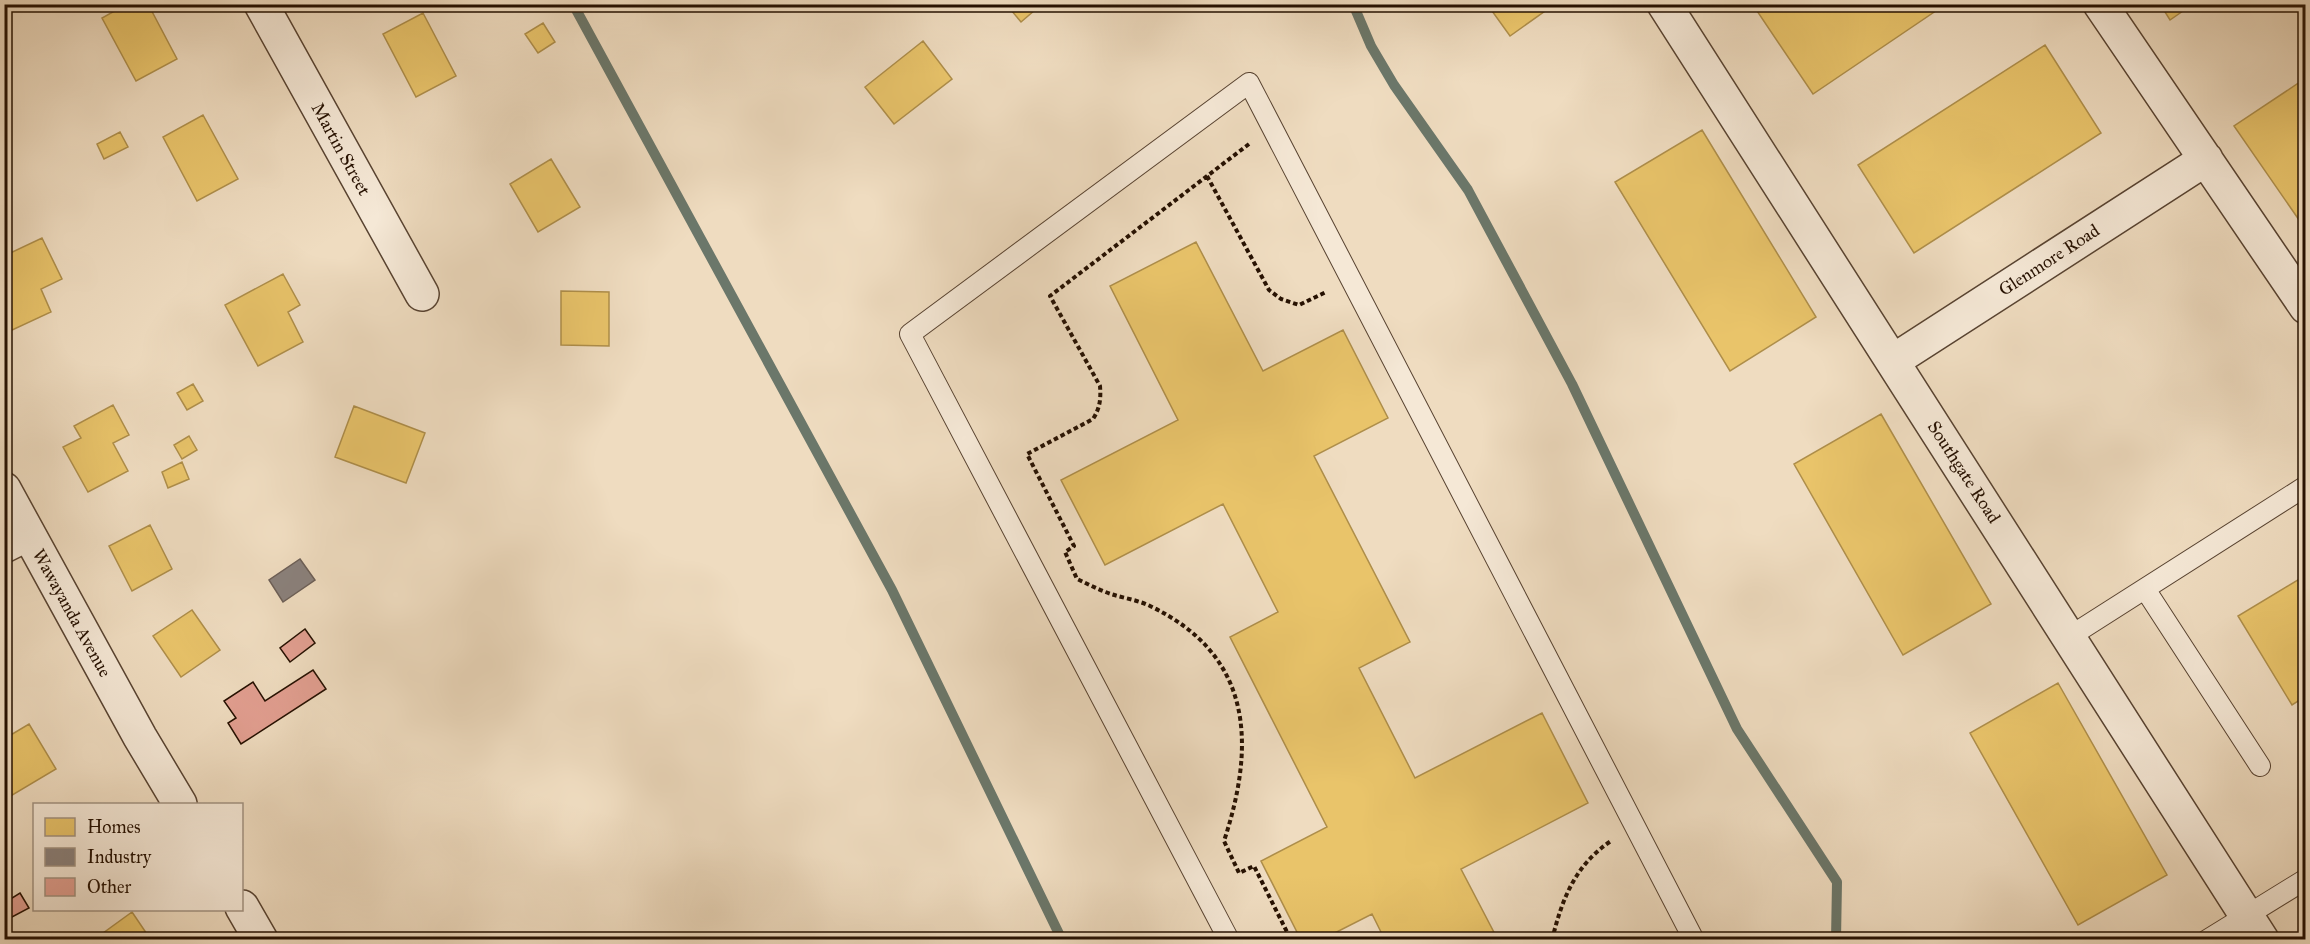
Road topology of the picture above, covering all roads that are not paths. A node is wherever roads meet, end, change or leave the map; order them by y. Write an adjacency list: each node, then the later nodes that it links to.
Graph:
1 (261, 4): 5 (street, Martin Street)
2 (1664, 4): 7 (street, Southgate Road)
3 (2100, 4): 4 (street)
4 (2206, 159): 6 (street); 7 (street, Glenmore Road)
5 (422, 294)
6 (2306, 307)
7 (1893, 361): 12 (street, Southgate Road)
8 (2306, 486): 11 (lane)
9 (4, 489): 10 (street, Wawayanda Avenue)
10 (16, 540): 14 (street, Wawayanda Avenue)
11 (2145, 589): 12 (lane); 13 (lane)
12 (2069, 637): 17 (street, Southgate Road)
13 (2260, 766)
14 (179, 803)
15 (2306, 879): 17 (lane)
16 (243, 908): 18 (street)
17 (2255, 928): 21 (lane)
18 (261, 939)
19 (1228, 939): 20 (lane)
20 (1694, 939)
21 (2207, 939)

